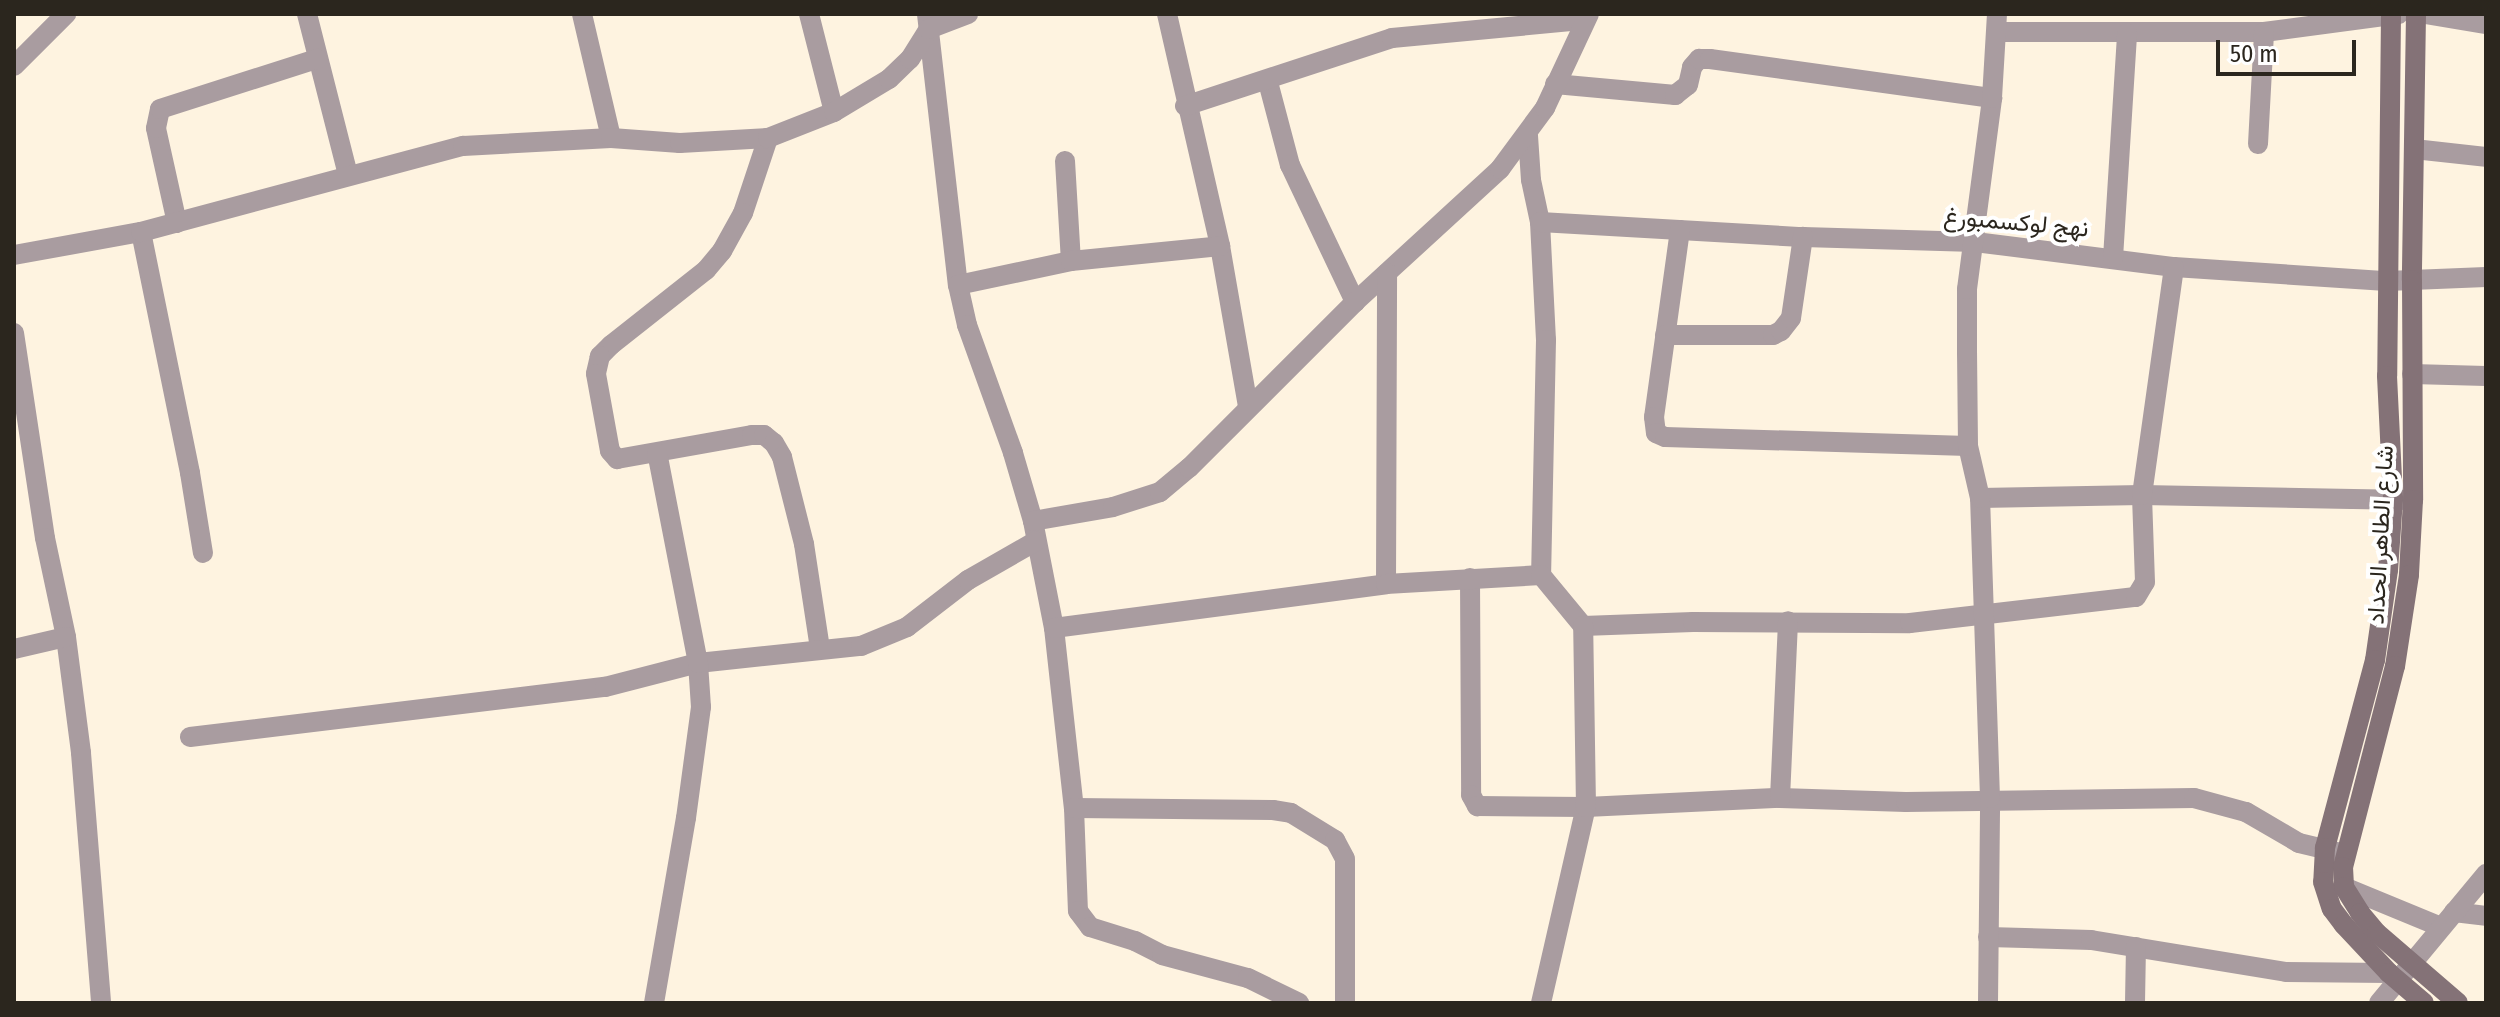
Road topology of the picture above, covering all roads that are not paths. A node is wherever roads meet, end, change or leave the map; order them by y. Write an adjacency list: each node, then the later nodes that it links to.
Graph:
1 (66, 14): 19 (street)
2 (582, 14): 26 (street)
3 (809, 14): 24 (street)
4 (968, 14): 12 (street)
5 (1167, 14): 23 (street)
6 (2391, 14): 7 (street); 16 (street); 47 (street)
7 (2399, 14)
8 (2416, 14): 29 (street, شارع الطاهر الحداد)
9 (2425, 14): 15 (street)
10 (312, 15): 18 (street)
11 (1586, 17): 20 (street); 21 (street)
12 (928, 22): 24 (street); 48 (street)
13 (2214, 22): 16 (street); 17 (street)
14 (1997, 23): 17 (street); 22 (street)
15 (2486, 24)
16 (2264, 32): 28 (street)
17 (2127, 33): 41 (street)
18 (317, 59): 32 (street); 34 (street)
19 (14, 66)
20 (1268, 82): 23 (street); 49 (street)
21 (1555, 84): 22 (street); 25 (street)
22 (1992, 98): 38 (street)
23 (1185, 106): 39 (street)
24 (834, 112): 27 (street)
25 (1528, 136): 33 (street); 44 (street)
26 (611, 138): 27 (street); 32 (street)
27 (768, 138): 56 (street)
28 (2258, 144)
29 (2414, 149): 30 (street); 46 (street, شارع الطاهر الحداد)
30 (2486, 157)
31 (1065, 161): 42 (street)
32 (348, 175): 34 (street)
33 (1540, 222): 35 (street, نهج لوكسمبورغ); 62 (street)
34 (177, 223): 36 (street)
35 (1680, 230): 37 (street, نهج لوكسمبورغ); 51 (street)
36 (141, 232): 40 (street); 61 (street)
37 (1803, 237): 38 (street, نهج لوكسمبورغ); 51 (street)
38 (1975, 242): 41 (street, نهج لوكسمبورغ); 55 (street)
39 (1220, 246): 42 (street); 54 (street)
40 (14, 255)
41 (2113, 258): 43 (street, نهج لوكسمبورغ)
42 (1071, 261): 48 (street)
43 (2174, 267): 47 (street, نهج لوكسمبورغ); 57 (street)
44 (1387, 273): 49 (street); 64 (street)
45 (2486, 277): 46 (street, نهج لوكسمبورغ)
46 (2412, 280): 47 (street, نهج لوكسمبورغ); 52 (street, شارع الطاهر الحداد)
47 (2387, 281): 59 (street)
48 (958, 285): 60 (street)
49 (1355, 302): 54 (street)
50 (14, 333): 69 (street)
51 (1665, 335): 55 (street)
52 (2412, 374): 53 (street); 59 (street, شارع الطاهر الحداد)
53 (2486, 376)
54 (1248, 406): 60 (street)
55 (1968, 446): 58 (street)
56 (657, 453): 70 (street); 72 (street)
57 (2142, 495): 58 (street); 59 (street); 65 (street)
58 (1980, 498): 65 (street)
59 (2403, 499): 78 (street, شارع الطاهر الحداد)
60 (1034, 531): 68 (street); 70 (street)
61 (203, 553)
62 (1541, 575): 63 (street); 67 (street)
63 (1470, 578): 64 (street); 76 (street)
64 (1386, 584): 68 (street)
65 (1982, 616): 66 (street); 75 (street)
66 (1788, 621): 67 (street); 74 (street)
67 (1583, 626): 76 (street)
68 (1054, 628): 77 (street)
69 (66, 637): 71 (street); 87 (street)
70 (820, 648): 72 (street)
71 (14, 649)
72 (698, 663): 73 (street); 88 (street)
73 (190, 737)
74 (1780, 798): 75 (street); 76 (street)
75 (1990, 798): 78 (street); 83 (street)
76 (1586, 807): 91 (street)
77 (1074, 808): 89 (street); 90 (street)
78 (2335, 851): 80 (street, شارع الطاهر الحداد); 86 (street)
79 (2486, 874): 82 (street)
80 (2344, 887): 82 (street); 85 (street)
81 (2486, 916): 82 (street)
82 (2447, 920): 85 (street)
83 (1988, 937): 84 (street); 92 (street)
84 (2136, 947): 86 (street); 93 (street)
85 (2412, 962): 86 (street); 96 (street)
86 (2393, 976): 94 (street); 95 (street)
87 (101, 1003)
88 (654, 1003)
89 (1299, 1003)
90 (1345, 1003)
91 (1541, 1003)
92 (1988, 1003)
93 (2135, 1003)
94 (2379, 1003)
95 (2424, 1003)
96 (2458, 1003)

